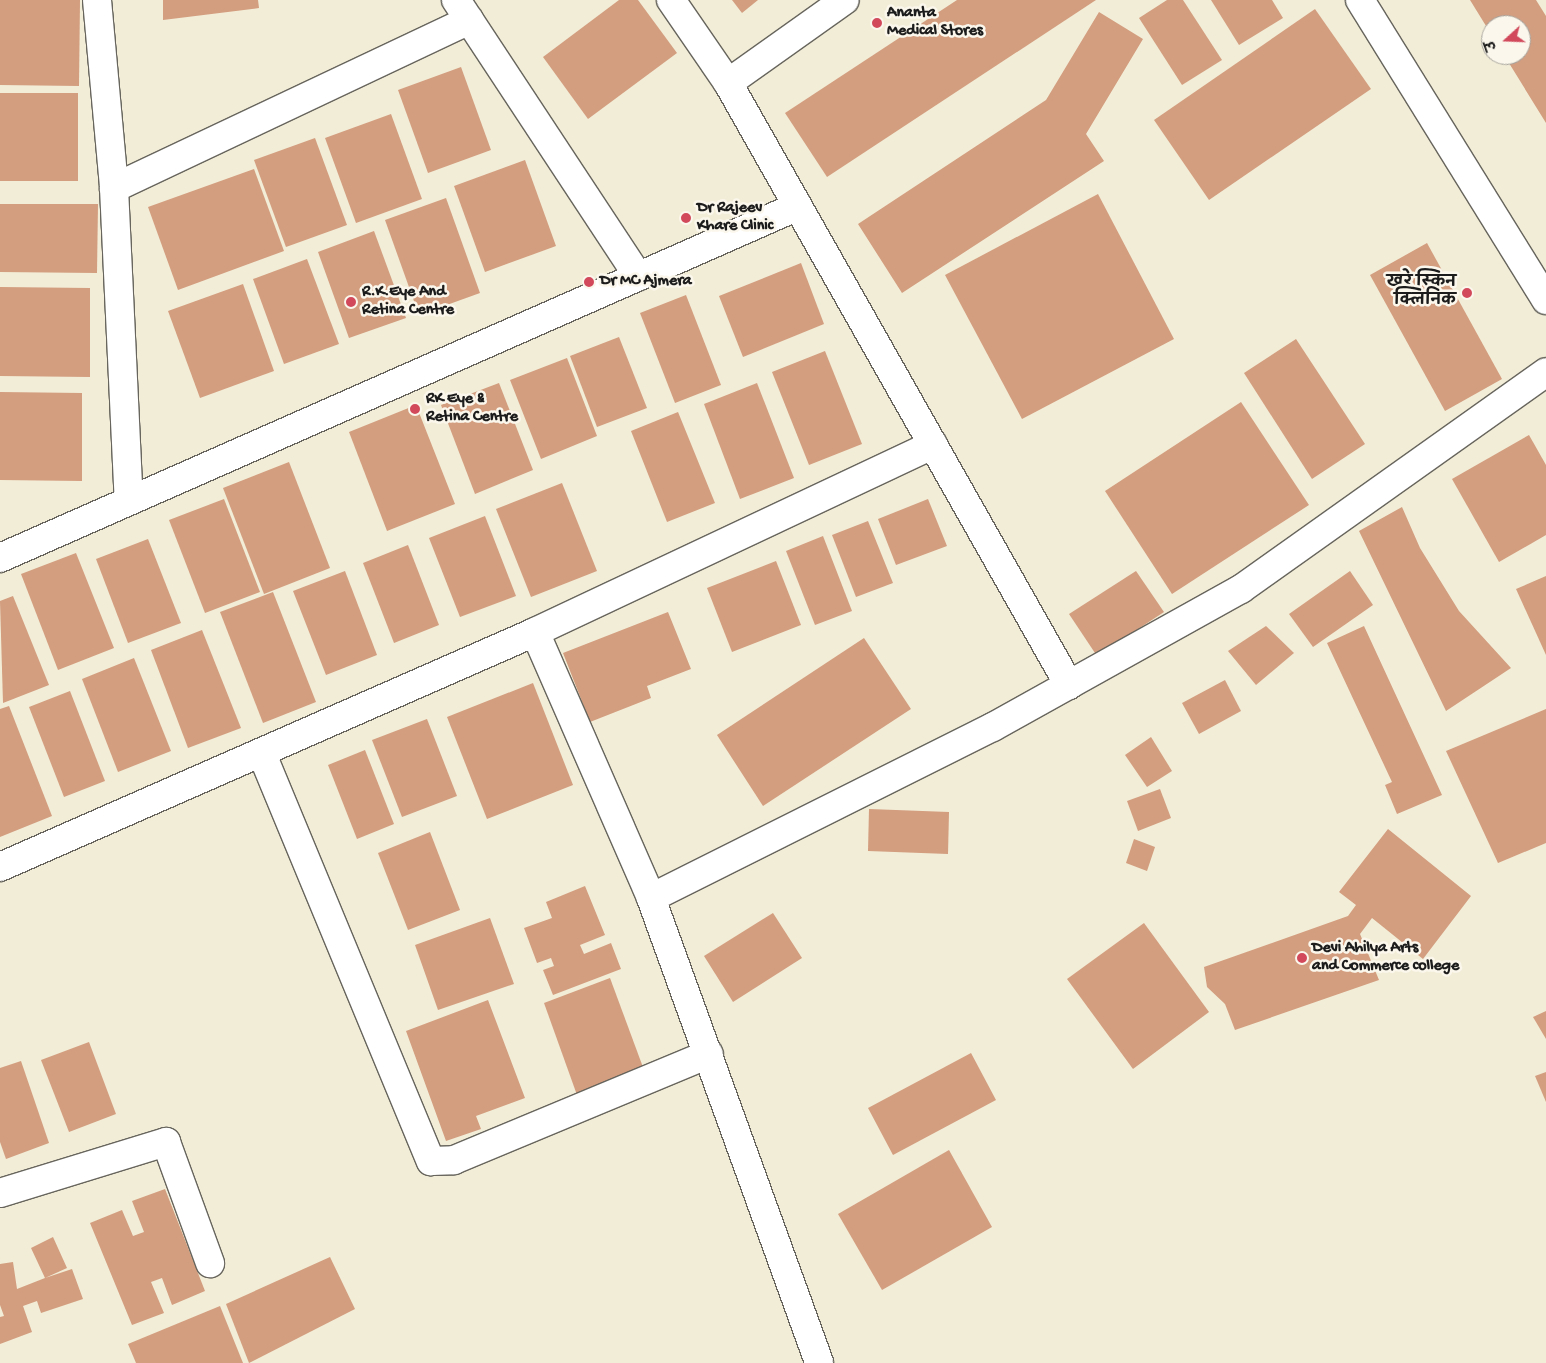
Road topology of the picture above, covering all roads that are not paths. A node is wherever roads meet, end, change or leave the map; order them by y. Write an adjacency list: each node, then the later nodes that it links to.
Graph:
1 (97, 0): 7 (street)
2 (671, 0): 6 (street)
3 (845, 0): 6 (street)
4 (1360, 0): 10 (street)
5 (462, 10): 7 (street); 9 (street)
6 (728, 83): 8 (street)
7 (114, 188): 13 (street)
8 (798, 206): 9 (street); 12 (street)
9 (638, 276): 13 (street)
10 (1546, 300)
11 (1546, 372): 16 (street)
12 (933, 445): 15 (street); 16 (street)
13 (129, 501): 14 (street)
14 (0, 558)
15 (535, 632): 17 (street); 19 (street)
16 (1069, 685): 19 (street)
17 (262, 754): 18 (street); 20 (street)
18 (0, 867)
19 (651, 898): 20 (street)
20 (709, 1054): 23 (street)
21 (0, 1193): 22 (street)
22 (210, 1263)
23 (819, 1363)

